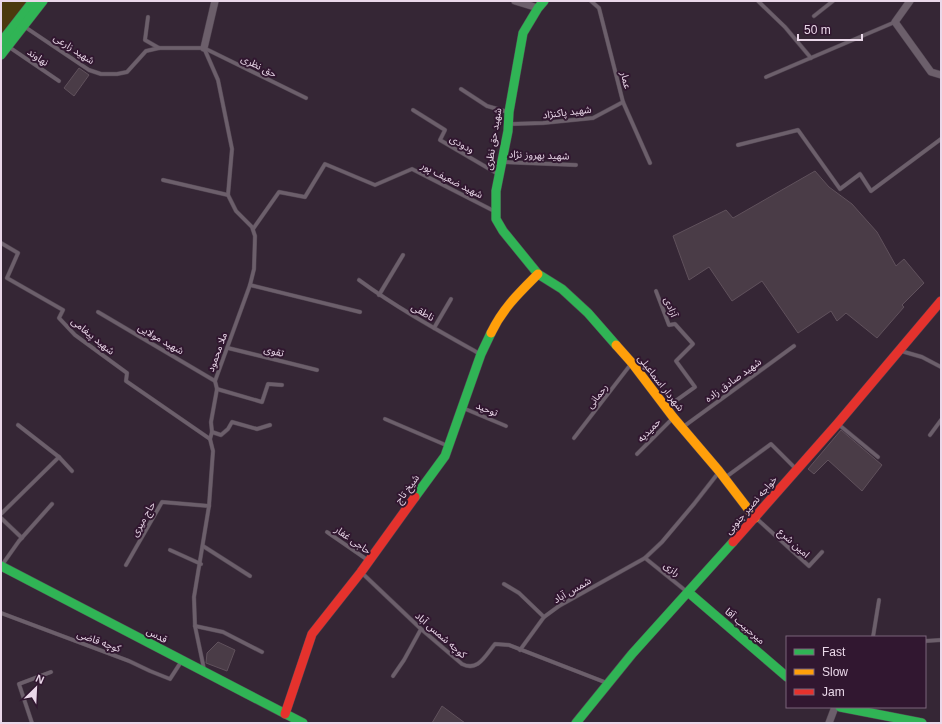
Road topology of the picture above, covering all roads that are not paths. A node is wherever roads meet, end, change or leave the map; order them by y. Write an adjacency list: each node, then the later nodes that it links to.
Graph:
1 (33, 1): 14 (street)
2 (43, 1): 13 (street)
3 (215, 1): 16 (street)
4 (515, 1): 9 (street)
5 (591, 1): 24 (lane, عمار)
6 (758, 1): 18 (lane)
7 (833, 1): 10 (lane)
8 (910, 1): 12 (street)
9 (541, 4): 26 (street, شهید حق نظری)
10 (814, 16)
11 (148, 17): 15 (lane)
12 (895, 22): 18 (lane); 19 (street)
13 (24, 26): 14 (street); 15 (lane, شهید زارعی)
14 (4, 44): 17 (street); 21 (lane, نهاوند)
15 (159, 48): 16 (lane, شهید زارعی)
16 (204, 48): 23 (lane, حق نظری); 35 (lane)
17 (1, 55)
18 (810, 58): 20 (lane)
19 (941, 75)
20 (766, 77)
21 (59, 81)
22 (462, 89): 26 (lane)
23 (306, 98)
24 (623, 102): 27 (lane, شهید پاکنژاد); 31 (lane, عمار)
25 (413, 110): 33 (lane, ودودی)
26 (509, 112): 27 (street, شهید حق نظری)
27 (509, 124): 30 (street, شهید حق نظری)
28 (941, 138): 29 (lane)
29 (738, 145)
30 (501, 162): 32 (lane, شهید بهروز نژاد); 33 (street, شهید حق نظری)
31 (650, 163)
32 (576, 165)
33 (499, 175): 36 (street, شهید حق نظری)
34 (163, 180): 35 (lane)
35 (228, 195): 37 (lane)
36 (495, 211): 37 (lane, شهید ضعیف پور); 40 (street, شهید حق نظری)
37 (253, 229): 42 (lane, ملا محمود)
38 (1, 243): 73 (lane, شهید پیغامی)
39 (403, 255): 44 (lane)
40 (538, 274): 53 (street, شیخ تاج); 54 (street, شهردار اسماعیلی)
41 (359, 280): 44 (lane, ناطقی)
42 (250, 285): 48 (lane); 51 (lane, ملا محمود)
43 (656, 291): 61 (lane, آزادی)
44 (379, 295): 49 (lane, ناطقی)
45 (451, 299): 49 (lane)
46 (941, 301): 52 (street, خواجه نصیر جنوبی)
47 (98, 312): 57 (lane, شهید مولایی)
48 (360, 312)
49 (434, 328): 53 (lane, ناطقی)
50 (794, 346): 69 (lane, شهید صادق زاده)
51 (228, 348): 56 (lane, تقوی); 57 (lane, ملا محمود)
52 (900, 350): 55 (lane); 65 (street, خواجه نصیر جنوبی)
53 (481, 354): 60 (street, شیخ تاج)
54 (632, 363): 61 (street, شهردار اسماعیلی); 72 (lane, رحمانی)
55 (941, 367)
56 (317, 370)
57 (215, 381): 59 (lane, ملا محمود)
58 (282, 385): 59 (lane)
59 (217, 389): 70 (lane, ملا محمود)
60 (462, 408): 68 (lane, توحید); 74 (street, شیخ تاج)
61 (666, 408): 62 (street, شهردار اسماعیلی)
62 (673, 417): 69 (street, شهردار اسماعیلی); 75 (lane, حمیدیه)
63 (385, 419): 74 (lane)
64 (941, 420): 71 (lane)
65 (837, 424): 77 (lane); 78 (street, خواجه نصیر جنوبی)
66 (18, 425): 76 (lane)
67 (270, 425): 70 (lane)
68 (506, 426)
69 (683, 427): 80 (street, شهردار اسماعیلی)
70 (212, 432): 73 (lane, ملا محمود)
71 (930, 435)
72 (574, 438)
73 (210, 439): 82 (lane, ملا محمود)
74 (449, 446): 92 (street, شیخ تاج)
75 (637, 454)
76 (59, 457): 79 (lane); 83 (lane)
77 (878, 457)
78 (796, 469): 80 (lane, شمس آباد); 85 (street, خواجه نصیر جنوبی)
79 (72, 471)
80 (722, 475): 85 (street, شهردار اسماعیلی); 91 (lane, شمس آباد)
81 (52, 504): 87 (lane)
82 (209, 506): 88 (lane, ملا محمود); 94 (lane, حاج میری)
83 (1, 514)
84 (1, 518): 87 (lane)
85 (755, 518): 90 (lane, امین شرع); 99 (street, خواجه نصیر جنوبی)
86 (327, 532): 92 (lane, حاجی غفار)
87 (22, 538): 95 (lane)
88 (203, 546): 93 (lane, ملا محمود); 97 (lane)
89 (170, 550): 93 (lane)
90 (822, 552)
91 (645, 558): 99 (lane, رازی); 102 (lane, شمس آباد)
92 (370, 561): 96 (street, شیخ تاج)
93 (201, 564): 103 (lane, ملا محمود)
94 (126, 565)
95 (1, 567): 110 (street, قدس)
96 (361, 572): 104 (lane, کوچه شمس آباد); 118 (street, شیخ تاج)
97 (250, 576)
98 (504, 584): 102 (lane)
99 (688, 592): 114 (street, میرحبیب آقا); 115 (street, خواجه نصیر جنوبی)
100 (879, 600): 105 (lane)
101 (1, 613): 110 (lane, کوچه قاضی)
102 (544, 617): 108 (lane, شمس آباد)
103 (195, 626): 109 (lane); 112 (lane, ملا محمود)
104 (421, 629): 108 (lane, کوچه شمس آباد); 113 (lane)
105 (873, 636)
106 (941, 640): 107 (lane)
107 (926, 641)
108 (520, 650): 115 (lane, کوچه شمس آباد)
109 (262, 652)
110 (181, 661): 112 (street, قدس)
111 (51, 672): 119 (lane)
112 (205, 673): 118 (street, قدس)
113 (393, 676)
114 (786, 676)
115 (607, 683): 121 (street, خواجه نصیر جنوبی)
116 (835, 708): 122 (street)
117 (845, 708): 123 (street)
118 (286, 714): 120 (street, قدس)
119 (32, 723)
120 (302, 723)
121 (576, 723)
122 (829, 723)
123 (922, 723)

